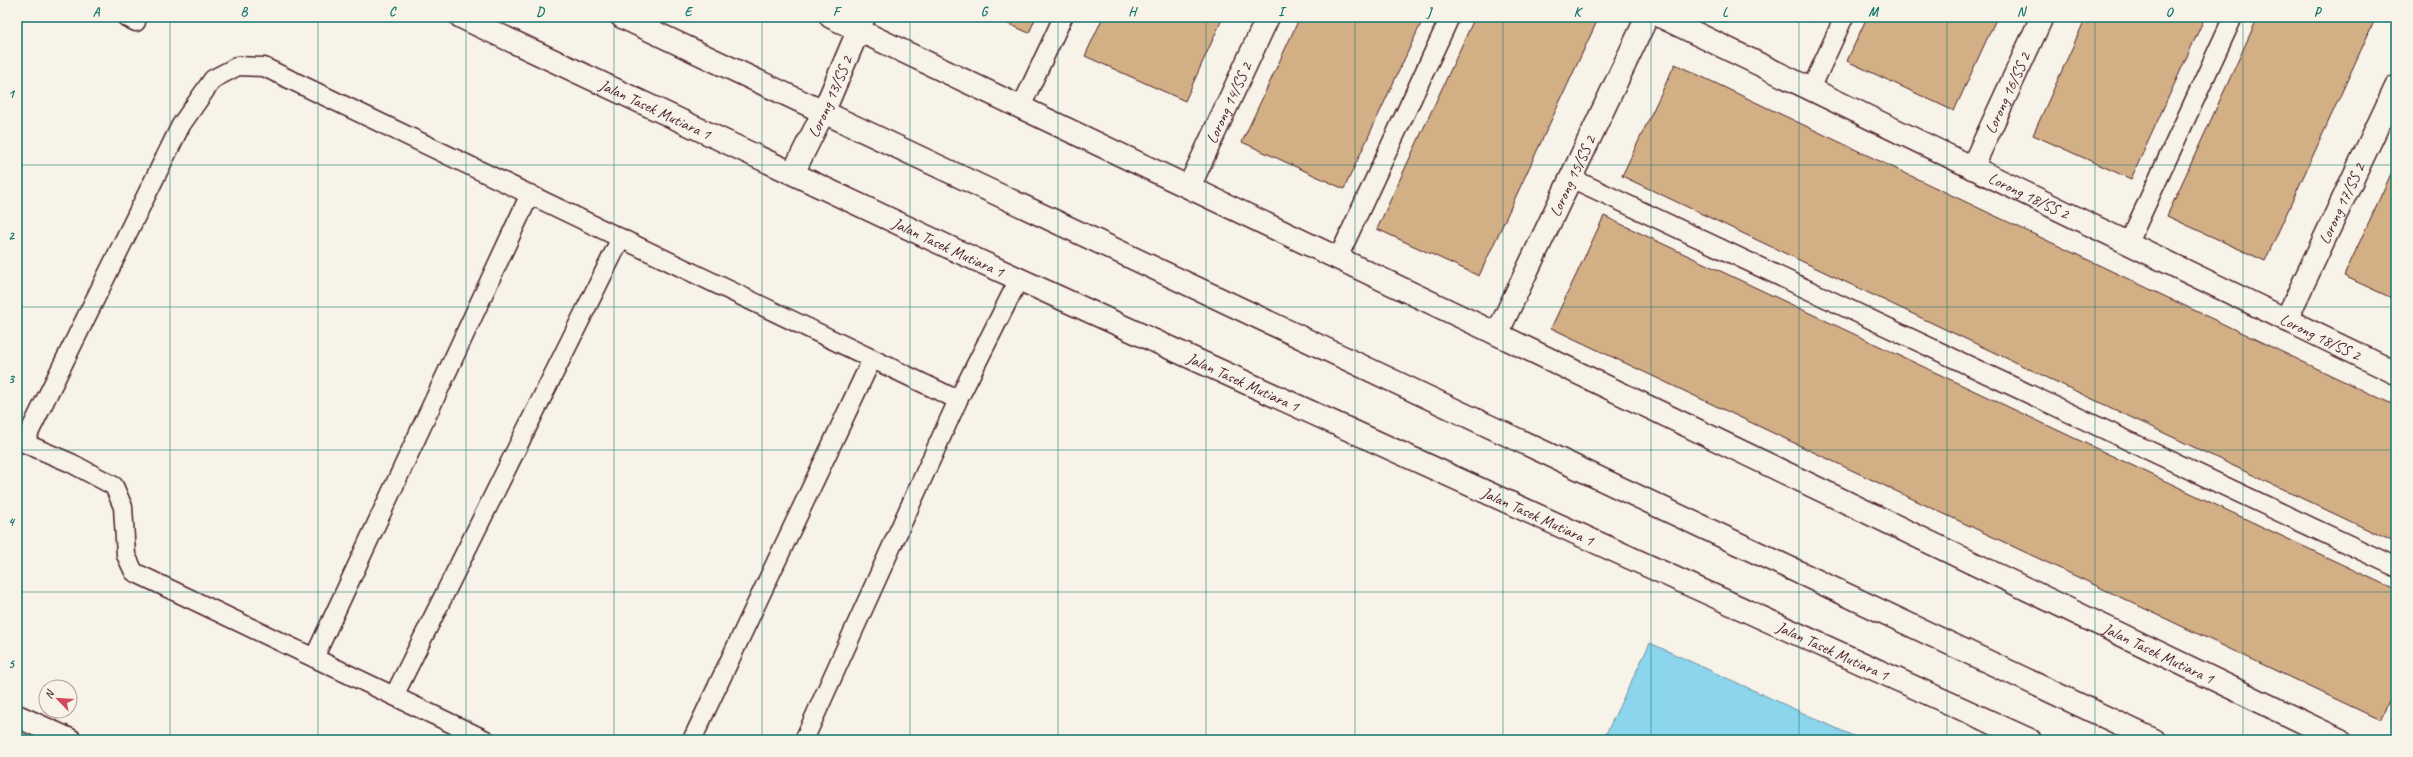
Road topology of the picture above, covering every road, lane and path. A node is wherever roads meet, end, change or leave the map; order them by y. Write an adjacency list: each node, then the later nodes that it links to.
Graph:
1 (460, 17): 18 (street, Jalan Tasek Mutiara 1)
2 (622, 17): 16 (street)
3 (831, 17): 12 (street, Jalan Tasek Mutiara 1)
4 (1063, 17): 15 (lane)
5 (1268, 17): 20 (street, Lorong 14/SS 2)
6 (1450, 17): 24 (lane)
7 (1647, 17): 19 (street, Lorong 15/SS 2)
8 (1662, 17): 14 (street, Lorong 18/SS 2)
9 (1844, 17): 14 (lane)
10 (2042, 17): 17 (street, Lorong 16/SS 2)
11 (2233, 17): 23 (lane)
12 (861, 23): 15 (street, Jalan Tasek Mutiara 1); 16 (street, Lorong 13/SS 2)
13 (2396, 87): 26 (street, Lorong 17/SS 2)
14 (1811, 89): 17 (street, Lorong 18/SS 2)
15 (1021, 107): 20 (street, Jalan Tasek Mutiara 1)
16 (823, 113): 18 (street, Lorong 13/SS 2); 42 (street)
17 (1972, 168): 23 (street, Lorong 18/SS 2)
18 (792, 173): 25 (street, Jalan Tasek Mutiara 1)
19 (1571, 178): 27 (street, Lorong 15/SS 2); 32 (lane)
20 (1189, 187): 24 (street, Jalan Tasek Mutiara 1)
21 (530, 194): 22 (lane); 31 (lane); 33 (lane)
22 (621, 238): 28 (lane); 34 (lane)
23 (2128, 244): 26 (street, Lorong 18/SS 2)
24 (1338, 258): 27 (street, Jalan Tasek Mutiara 1)
25 (1019, 279): 30 (lane); 41 (street, Jalan Tasek Mutiara 1)
26 (2286, 320): 29 (street, Lorong 18/SS 2)
27 (1497, 334): 43 (street, Jalan Tasek Mutiara 1)
28 (872, 359): 30 (lane); 39 (lane)
29 (2396, 373)
30 (958, 400): 40 (lane)
31 (20, 442): 33 (lane)
32 (2396, 567)
33 (314, 658): 34 (lane)
34 (394, 696): 38 (lane)
35 (17, 716): 36 (street)
36 (48, 735): 37 (street)
37 (70, 740)
38 (486, 740)
39 (692, 740)
40 (804, 740)
41 (2030, 740)
42 (2154, 740)
43 (2340, 740)

